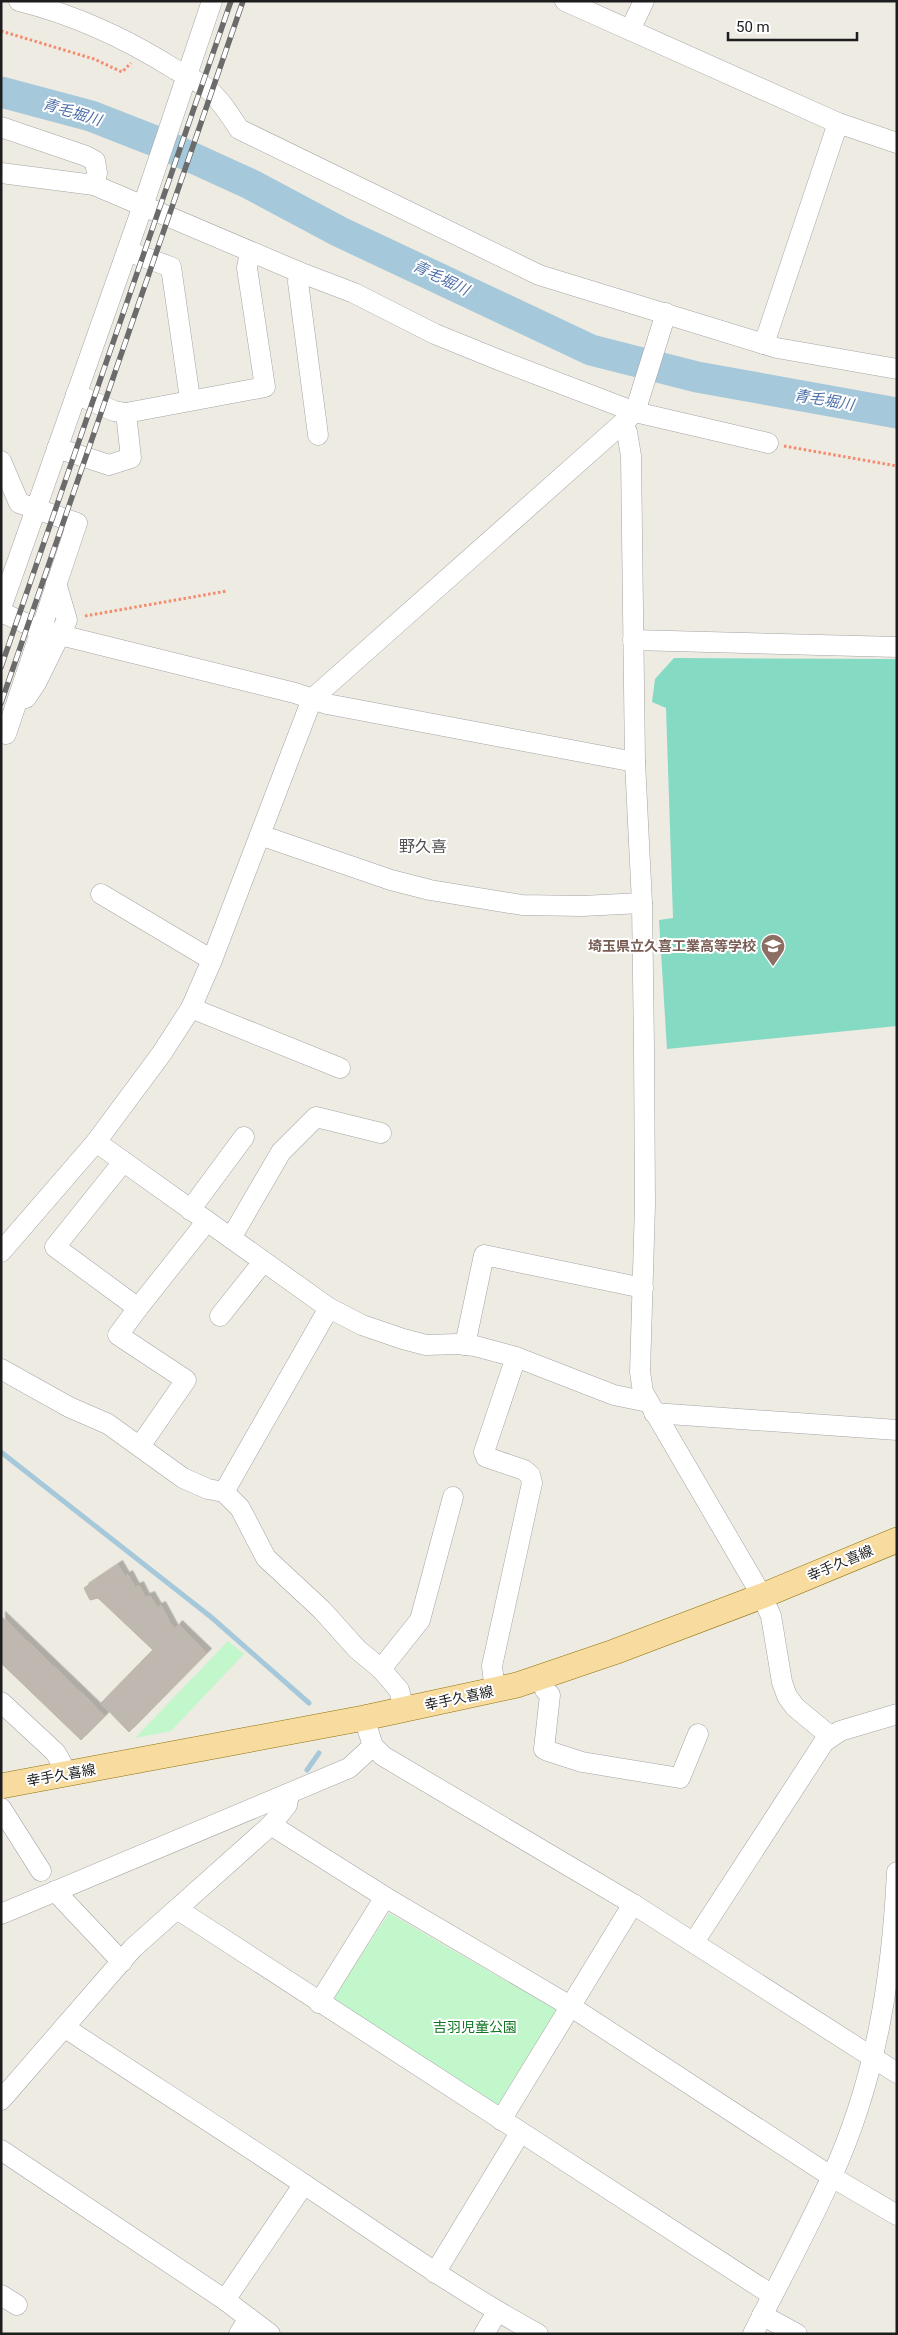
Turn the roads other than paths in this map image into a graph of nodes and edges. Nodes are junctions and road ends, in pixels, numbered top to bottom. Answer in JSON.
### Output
{"nodes":[{"id":1,"x":19,"y":1,"type":"edge"},
{"id":2,"x":212,"y":1,"type":"edge"},
{"id":3,"x":565,"y":1,"type":"edge"},
{"id":4,"x":644,"y":1,"type":"edge"},
{"id":5,"x":53,"y":5,"type":"edge"},
{"id":6,"x":630,"y":30,"type":"junction"},
{"id":7,"x":185,"y":83,"type":"junction"},
{"id":8,"x":838,"y":123,"type":"junction"},
{"id":9,"x":1,"y":127,"type":"edge"},
{"id":10,"x":897,"y":143,"type":"edge"},
{"id":11,"x":1,"y":173,"type":"edge"},
{"id":12,"x":94,"y":185,"type":"junction"},
{"id":13,"x":145,"y":201,"type":"junction"},
{"id":14,"x":127,"y":252,"type":"junction"},
{"id":15,"x":250,"y":252,"type":"junction"},
{"id":16,"x":299,"y":272,"type":"junction"},
{"id":17,"x":664,"y":318,"type":"junction"},
{"id":18,"x":764,"y":344,"type":"junction"},
{"id":19,"x":897,"y":369,"type":"edge"},
{"id":20,"x":76,"y":394,"type":"junction"},
{"id":21,"x":190,"y":399,"type":"junction"},
{"id":22,"x":636,"y":409,"type":"junction"},
{"id":23,"x":126,"y":413,"type":"junction"},
{"id":24,"x":620,"y":426,"type":"junction"},
{"id":25,"x":318,"y":435,"type":"dead end"},
{"id":26,"x":768,"y":443,"type":"road end"},
{"id":27,"x":57,"y":448,"type":"junction"},
{"id":28,"x":1,"y":461,"type":"edge"},
{"id":29,"x":35,"y":510,"type":"junction"},
{"id":30,"x":56,"y":583,"type":"junction"},
{"id":31,"x":1,"y":608,"type":"edge"},
{"id":32,"x":1,"y":612,"type":"edge"},
{"id":33,"x":56,"y":628,"type":"junction"},
{"id":34,"x":633,"y":640,"type":"junction"},
{"id":35,"x":897,"y":646,"type":"edge"},
{"id":36,"x":312,"y":699,"type":"junction"},
{"id":37,"x":1,"y":732,"type":"edge"},
{"id":38,"x":635,"y":762,"type":"junction"},
{"id":39,"x":260,"y":834,"type":"junction"},
{"id":40,"x":101,"y":894,"type":"dead end"},
{"id":41,"x":642,"y":903,"type":"junction"},
{"id":42,"x":212,"y":960,"type":"junction"},
{"id":43,"x":191,"y":1008,"type":"junction"},
{"id":44,"x":340,"y":1068,"type":"dead end"},
{"id":45,"x":381,"y":1133,"type":"dead end"},
{"id":46,"x":244,"y":1136,"type":"dead end"},
{"id":47,"x":96,"y":1142,"type":"junction"},
{"id":48,"x":122,"y":1162,"type":"junction"},
{"id":49,"x":198,"y":1216,"type":"junction"},
{"id":50,"x":231,"y":1238,"type":"junction"},
{"id":51,"x":1,"y":1252,"type":"edge"},
{"id":52,"x":264,"y":1262,"type":"junction"},
{"id":53,"x":643,"y":1288,"type":"junction"},
{"id":54,"x":138,"y":1308,"type":"junction"},
{"id":55,"x":330,"y":1308,"type":"junction"},
{"id":56,"x":220,"y":1316,"type":"dead end"},
{"id":57,"x":465,"y":1345,"type":"junction"},
{"id":58,"x":516,"y":1358,"type":"junction"},
{"id":59,"x":1,"y":1369,"type":"edge"},
{"id":60,"x":651,"y":1408,"type":"junction"},
{"id":61,"x":897,"y":1430,"type":"edge"},
{"id":62,"x":140,"y":1446,"type":"junction"},
{"id":63,"x":224,"y":1492,"type":"junction"},
{"id":64,"x":453,"y":1497,"type":"dead end"},
{"id":65,"x":897,"y":1540,"type":"edge"},
{"id":66,"x":762,"y":1596,"type":"junction"},
{"id":67,"x":381,"y":1669,"type":"junction"},
{"id":68,"x":542,"y":1677,"type":"junction"},
{"id":69,"x":495,"y":1690,"type":"junction"},
{"id":70,"x":1,"y":1702,"type":"edge"},
{"id":71,"x":404,"y":1709,"type":"junction"},
{"id":72,"x":897,"y":1714,"type":"edge"},
{"id":73,"x":364,"y":1718,"type":"junction"},
{"id":74,"x":698,"y":1734,"type":"dead end"},
{"id":75,"x":830,"y":1736,"type":"junction"},
{"id":76,"x":373,"y":1746,"type":"junction"},
{"id":77,"x":64,"y":1774,"type":"junction"},
{"id":78,"x":2,"y":1792,"type":"edge"},
{"id":79,"x":289,"y":1794,"type":"junction"},
{"id":80,"x":271,"y":1825,"type":"junction"},
{"id":81,"x":41,"y":1871,"type":"dead end"},
{"id":82,"x":897,"y":1872,"type":"edge"},
{"id":83,"x":55,"y":1891,"type":"junction"},
{"id":84,"x":385,"y":1897,"type":"junction"},
{"id":85,"x":633,"y":1904,"type":"junction"},
{"id":86,"x":177,"y":1909,"type":"junction"},
{"id":87,"x":1,"y":1914,"type":"edge"},
{"id":88,"x":694,"y":1942,"type":"junction"},
{"id":89,"x":122,"y":1962,"type":"junction"},
{"id":90,"x":319,"y":2003,"type":"junction"},
{"id":91,"x":570,"y":2006,"type":"junction"},
{"id":92,"x":64,"y":2028,"type":"junction"},
{"id":93,"x":873,"y":2057,"type":"junction"},
{"id":94,"x":897,"y":2073,"type":"edge"},
{"id":95,"x":1,"y":2100,"type":"edge"},
{"id":96,"x":501,"y":2120,"type":"junction"},
{"id":97,"x":520,"y":2133,"type":"junction"},
{"id":98,"x":1,"y":2150,"type":"edge"},
{"id":99,"x":832,"y":2177,"type":"junction"},
{"id":100,"x":304,"y":2184,"type":"junction"},
{"id":101,"x":897,"y":2215,"type":"edge"},
{"id":102,"x":435,"y":2273,"type":"junction"},
{"id":103,"x":772,"y":2295,"type":"junction"},
{"id":104,"x":225,"y":2300,"type":"junction"},
{"id":105,"x":497,"y":2312,"type":"junction"},
{"id":106,"x":762,"y":2315,"type":"junction"},
{"id":107,"x":244,"y":2326,"type":"edge"},
{"id":108,"x":270,"y":2334,"type":"edge"},
{"id":109,"x":484,"y":2334,"type":"edge"},
{"id":110,"x":538,"y":2334,"type":"edge"},
{"id":111,"x":753,"y":2334,"type":"edge"},
{"id":112,"x":797,"y":2334,"type":"edge"}],
"edges":[{"from":1,"to":5,"type":"street"},
{"from":2,"to":7,"type":"street"},
{"from":3,"to":6,"type":"street"},
{"from":4,"to":6,"type":"street"},
{"from":5,"to":7,"type":"street"},
{"from":6,"to":8,"type":"street"},
{"from":7,"to":13,"type":"street"},
{"from":7,"to":17,"type":"street"},
{"from":8,"to":10,"type":"street"},
{"from":8,"to":18,"type":"street"},
{"from":9,"to":12,"type":"street"},
{"from":11,"to":12,"type":"street"},
{"from":12,"to":13,"type":"street"},
{"from":13,"to":14,"type":"street"},
{"from":13,"to":15,"type":"street"},
{"from":14,"to":20,"type":"street"},
{"from":14,"to":21,"type":"street"},
{"from":15,"to":16,"type":"street"},
{"from":15,"to":21,"type":"street"},
{"from":16,"to":22,"type":"street"},
{"from":16,"to":25,"type":"street"},
{"from":17,"to":18,"type":"street"},
{"from":17,"to":22,"type":"street"},
{"from":18,"to":19,"type":"street"},
{"from":20,"to":23,"type":"street"},
{"from":20,"to":27,"type":"street"},
{"from":21,"to":23,"type":"street"},
{"from":22,"to":24,"type":"street"},
{"from":22,"to":26,"type":"street"},
{"from":23,"to":27,"type":"street"},
{"from":24,"to":34,"type":"street"},
{"from":24,"to":36,"type":"street"},
{"from":27,"to":29,"type":"street"},
{"from":28,"to":29,"type":"street"},
{"from":29,"to":30,"type":"street"},
{"from":29,"to":31,"type":"street"},
{"from":30,"to":33,"type":"street"},
{"from":30,"to":33,"type":"street"},
{"from":32,"to":33,"type":"street"},
{"from":33,"to":36,"type":"street"},
{"from":33,"to":37,"type":"street"},
{"from":34,"to":35,"type":"street"},
{"from":34,"to":38,"type":"street"},
{"from":36,"to":38,"type":"street"},
{"from":36,"to":39,"type":"street"},
{"from":38,"to":41,"type":"street"},
{"from":39,"to":41,"type":"street"},
{"from":39,"to":42,"type":"street"},
{"from":40,"to":42,"type":"street"},
{"from":41,"to":53,"type":"street"},
{"from":42,"to":43,"type":"street"},
{"from":43,"to":44,"type":"street"},
{"from":43,"to":47,"type":"street"},
{"from":45,"to":50,"type":"street"},
{"from":46,"to":49,"type":"street"},
{"from":47,"to":48,"type":"street"},
{"from":47,"to":51,"type":"street"},
{"from":48,"to":49,"type":"street"},
{"from":48,"to":54,"type":"street"},
{"from":49,"to":50,"type":"street"},
{"from":49,"to":54,"type":"street"},
{"from":50,"to":52,"type":"street"},
{"from":52,"to":55,"type":"street"},
{"from":52,"to":56,"type":"street"},
{"from":53,"to":57,"type":"street"},
{"from":53,"to":60,"type":"street"},
{"from":54,"to":62,"type":"street"},
{"from":55,"to":57,"type":"street"},
{"from":55,"to":63,"type":"street"},
{"from":57,"to":58,"type":"street"},
{"from":58,"to":60,"type":"street"},
{"from":58,"to":69,"type":"street"},
{"from":59,"to":62,"type":"street"},
{"from":60,"to":61,"type":"street"},
{"from":60,"to":66,"type":"street"},
{"from":62,"to":63,"type":"street"},
{"from":63,"to":67,"type":"street"},
{"from":64,"to":67,"type":"street"},
{"from":65,"to":66,"type":"main road","name":"幸手久喜線"},
{"from":66,"to":68,"type":"main road","name":"幸手久喜線"},
{"from":66,"to":75,"type":"street"},
{"from":67,"to":71,"type":"street"},
{"from":68,"to":69,"type":"main road","name":"幸手久喜線"},
{"from":68,"to":74,"type":"street"},
{"from":69,"to":71,"type":"main road","name":"幸手久喜線"},
{"from":70,"to":77,"type":"street"},
{"from":71,"to":73,"type":"main road","name":"幸手久喜線"},
{"from":72,"to":75,"type":"street"},
{"from":73,"to":76,"type":"street"},
{"from":73,"to":77,"type":"main road","name":"幸手久喜線"},
{"from":75,"to":88,"type":"street"},
{"from":76,"to":79,"type":"street"},
{"from":76,"to":85,"type":"street"},
{"from":77,"to":78,"type":"main road","name":"幸手久喜線"},
{"from":78,"to":81,"type":"street"},
{"from":79,"to":80,"type":"street"},
{"from":79,"to":83,"type":"street"},
{"from":80,"to":84,"type":"street"},
{"from":80,"to":86,"type":"street"},
{"from":82,"to":93,"type":"street"},
{"from":83,"to":87,"type":"street"},
{"from":83,"to":89,"type":"street"},
{"from":84,"to":90,"type":"street"},
{"from":84,"to":91,"type":"street"},
{"from":85,"to":88,"type":"street"},
{"from":85,"to":91,"type":"street"},
{"from":86,"to":89,"type":"street"},
{"from":86,"to":90,"type":"street"},
{"from":88,"to":93,"type":"street"},
{"from":89,"to":92,"type":"street"},
{"from":90,"to":96,"type":"street"},
{"from":91,"to":96,"type":"street"},
{"from":91,"to":99,"type":"street"},
{"from":92,"to":95,"type":"street"},
{"from":92,"to":100,"type":"street"},
{"from":93,"to":94,"type":"street"},
{"from":93,"to":99,"type":"street"},
{"from":96,"to":97,"type":"street"},
{"from":97,"to":102,"type":"street"},
{"from":97,"to":103,"type":"street"},
{"from":98,"to":104,"type":"street"},
{"from":99,"to":101,"type":"street"},
{"from":99,"to":103,"type":"street"},
{"from":100,"to":102,"type":"street"},
{"from":100,"to":104,"type":"street"},
{"from":102,"to":105,"type":"street"},
{"from":103,"to":106,"type":"street"},
{"from":104,"to":107,"type":"street"},
{"from":105,"to":109,"type":"street"},
{"from":105,"to":110,"type":"street"},
{"from":106,"to":111,"type":"street"},
{"from":106,"to":112,"type":"street"},
{"from":107,"to":108,"type":"street"}]}
